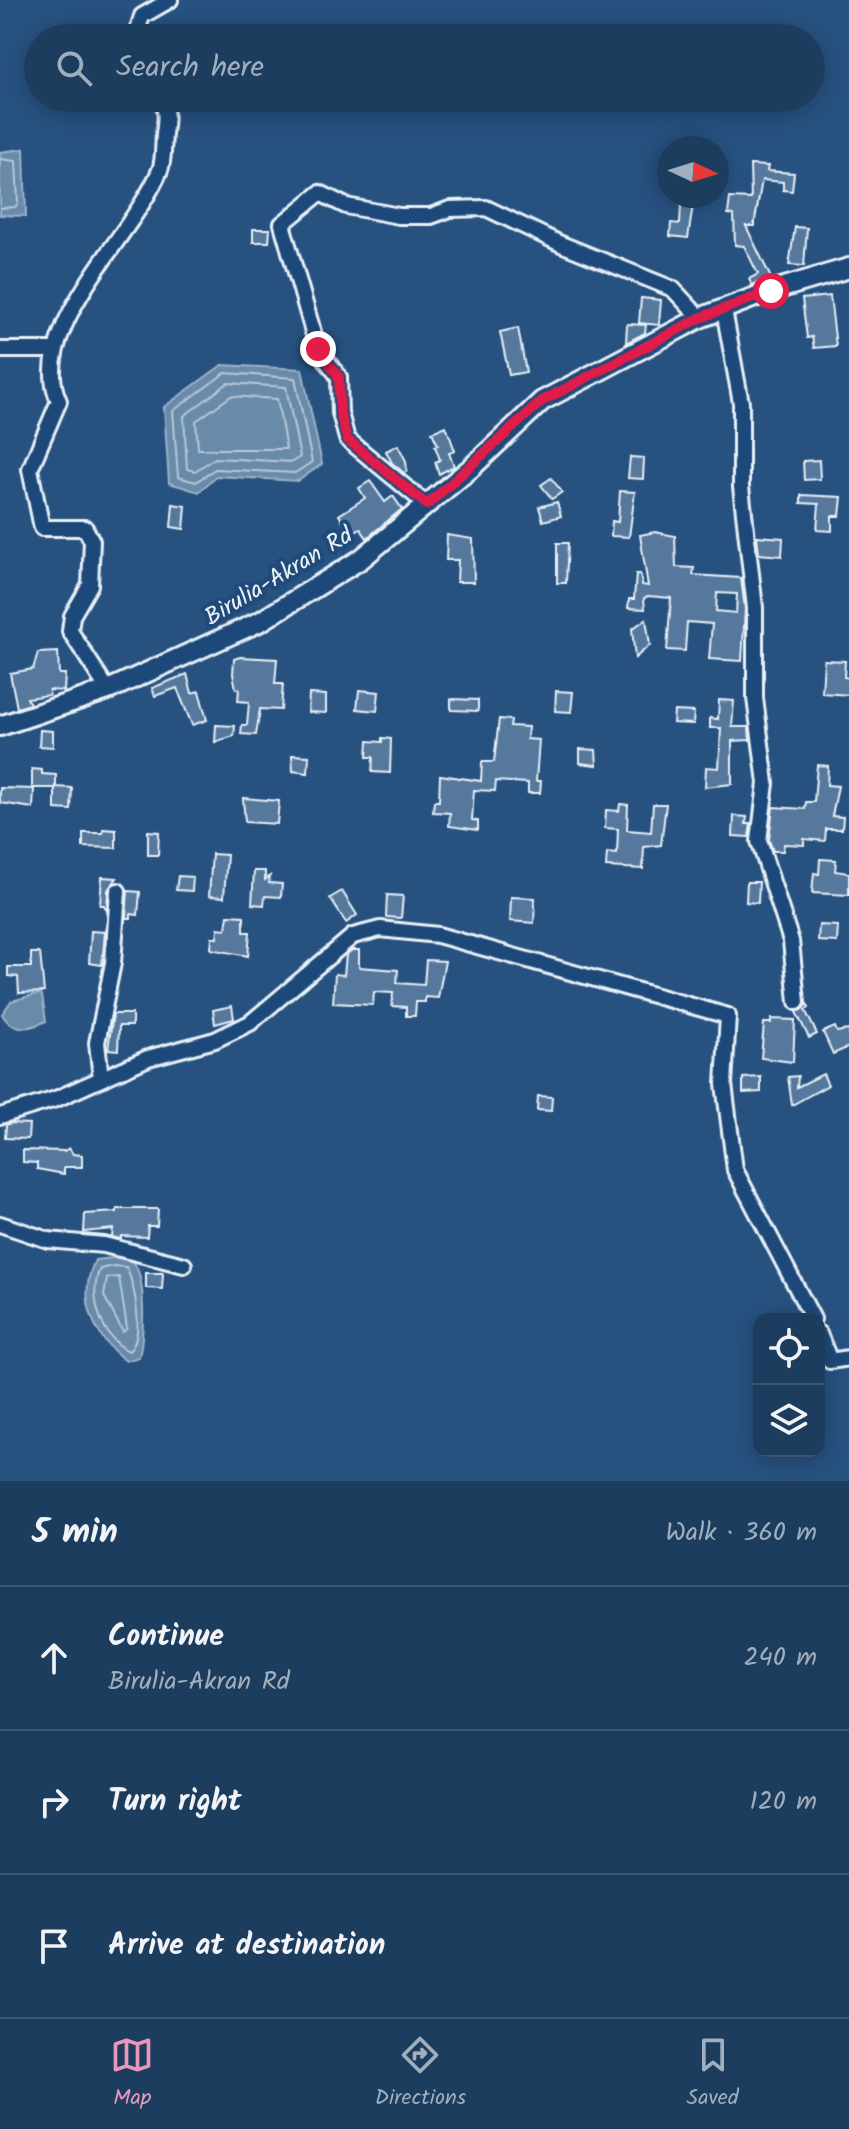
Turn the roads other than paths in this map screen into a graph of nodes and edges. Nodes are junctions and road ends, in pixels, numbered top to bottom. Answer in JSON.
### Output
{"nodes":[{"id":1,"x":170,"y":0,"type":"edge"},
{"id":2,"x":139,"y":24,"type":"edge"},
{"id":3,"x":167,"y":112,"type":"edge"},
{"id":4,"x":849,"y":268,"type":"edge"},
{"id":5,"x":724,"y":310,"type":"junction"},
{"id":6,"x":700,"y":318,"type":"junction"},
{"id":7,"x":0,"y":350,"type":"edge"},
{"id":8,"x":55,"y":350,"type":"junction"},
{"id":9,"x":427,"y":505,"type":"junction"},
{"id":10,"x":108,"y":690,"type":"junction"},
{"id":11,"x":0,"y":726,"type":"edge"},
{"id":12,"x":118,"y":891,"type":"dead end"},
{"id":13,"x":797,"y":1002,"type":"dead end"},
{"id":14,"x":101,"y":1078,"type":"junction"},
{"id":15,"x":0,"y":1116,"type":"edge"},
{"id":16,"x":0,"y":1224,"type":"edge"},
{"id":17,"x":184,"y":1265,"type":"dead end"},
{"id":18,"x":810,"y":1313,"type":"edge"},
{"id":19,"x":825,"y":1349,"type":"edge"},
{"id":20,"x":849,"y":1358,"type":"edge"}],
"edges":[{"from":1,"to":2,"type":"street"},
{"from":3,"to":8,"type":"street"},
{"from":4,"to":5,"type":"street","name":"Birulia-Akran Rd"},
{"from":5,"to":6,"type":"street","name":"Birulia-Akran Rd"},
{"from":5,"to":13,"type":"street"},
{"from":6,"to":9,"type":"street","name":"Birulia-Akran Rd"},
{"from":6,"to":9,"type":"street"},
{"from":7,"to":8,"type":"street"},
{"from":8,"to":10,"type":"street"},
{"from":9,"to":10,"type":"street","name":"Birulia-Akran Rd"},
{"from":10,"to":11,"type":"street","name":"Birulia-Akran Rd"},
{"from":12,"to":14,"type":"street"},
{"from":14,"to":15,"type":"street"},
{"from":14,"to":18,"type":"street"},
{"from":16,"to":17,"type":"street"},
{"from":19,"to":20,"type":"street"}]}
